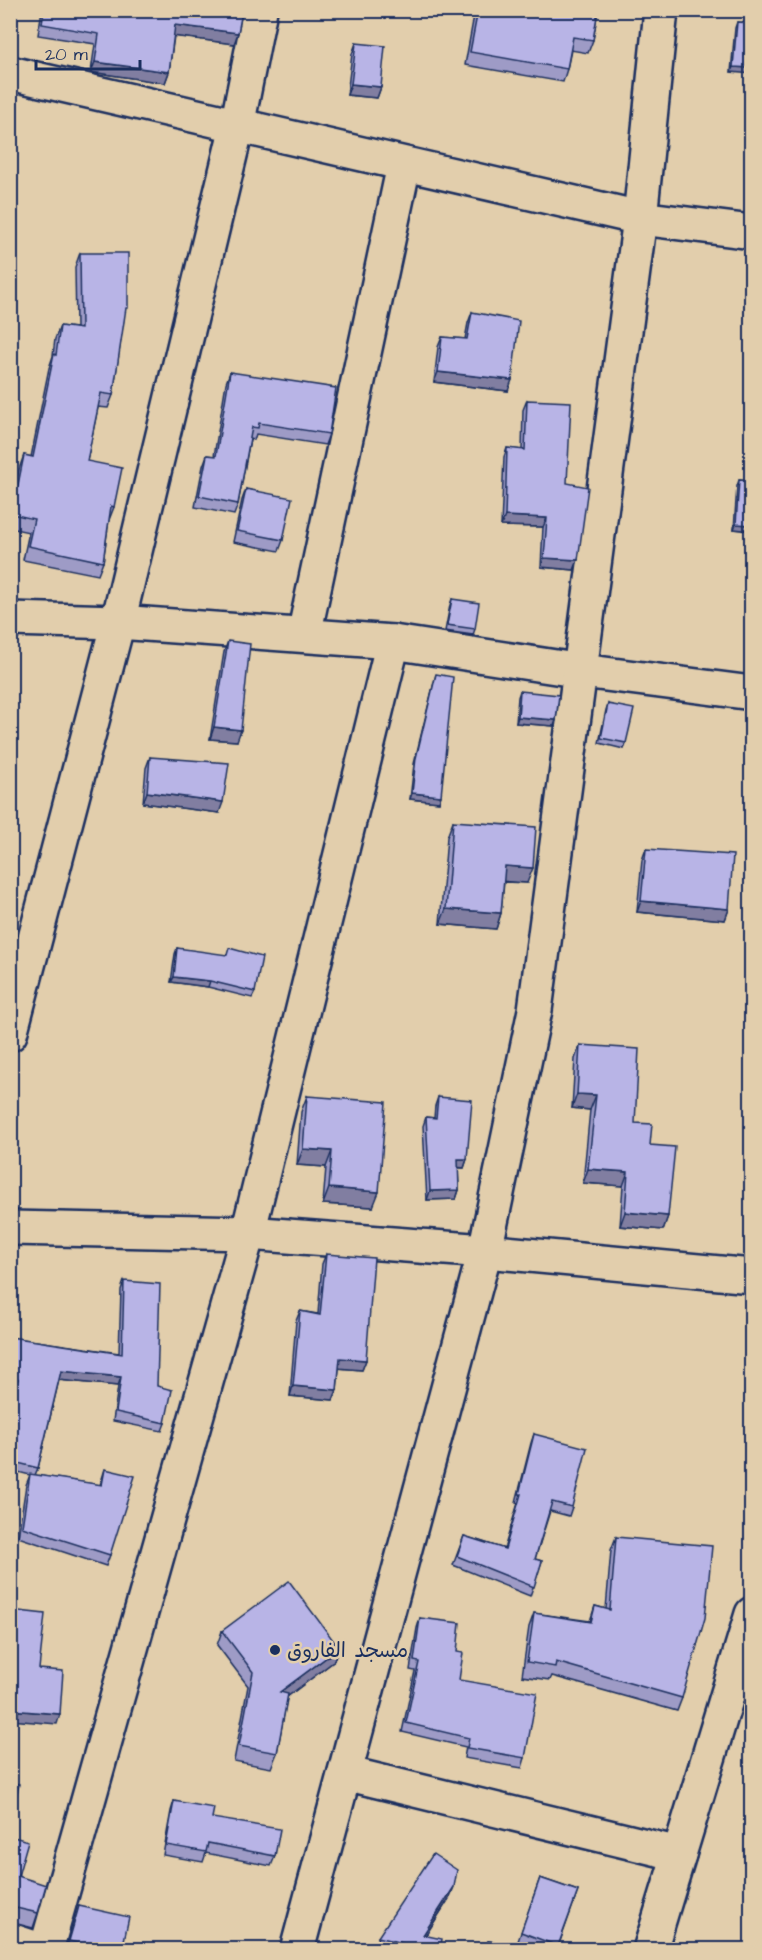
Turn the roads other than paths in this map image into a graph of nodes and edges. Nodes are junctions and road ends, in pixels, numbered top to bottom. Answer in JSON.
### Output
{"nodes":[{"id":1,"x":260,"y":10,"type":"edge"},
{"id":2,"x":662,"y":10,"type":"edge"},
{"id":3,"x":10,"y":72,"type":"edge"},
{"id":4,"x":237,"y":126,"type":"junction"},
{"id":5,"x":404,"y":165,"type":"junction"},
{"id":6,"x":640,"y":218,"type":"junction"},
{"id":7,"x":752,"y":232,"type":"edge"},
{"id":8,"x":10,"y":619,"type":"edge"},
{"id":9,"x":118,"y":622,"type":"junction"},
{"id":10,"x":304,"y":635,"type":"junction"},
{"id":11,"x":393,"y":642,"type":"junction"},
{"id":12,"x":582,"y":671,"type":"junction"},
{"id":13,"x":752,"y":693,"type":"edge"},
{"id":14,"x":10,"y":1034,"type":"edge"},
{"id":15,"x":10,"y":1228,"type":"edge"},
{"id":16,"x":248,"y":1233,"type":"junction"},
{"id":17,"x":485,"y":1251,"type":"junction"},
{"id":18,"x":752,"y":1276,"type":"edge"},
{"id":19,"x":752,"y":1614,"type":"edge"},
{"id":20,"x":345,"y":1773,"type":"junction"},
{"id":21,"x":679,"y":1854,"type":"junction"},
{"id":22,"x":10,"y":1940,"type":"edge"},
{"id":23,"x":40,"y":1950,"type":"edge"},
{"id":24,"x":46,"y":1950,"type":"edge"},
{"id":25,"x":297,"y":1950,"type":"edge"},
{"id":26,"x":650,"y":1950,"type":"edge"}],
"edges":[{"from":1,"to":4,"type":"street"},
{"from":2,"to":6,"type":"street"},
{"from":3,"to":4,"type":"street"},
{"from":4,"to":5,"type":"street"},
{"from":4,"to":9,"type":"street"},
{"from":5,"to":6,"type":"street"},
{"from":5,"to":10,"type":"street"},
{"from":6,"to":7,"type":"street"},
{"from":6,"to":12,"type":"street"},
{"from":8,"to":9,"type":"street"},
{"from":9,"to":10,"type":"street"},
{"from":9,"to":14,"type":"street"},
{"from":10,"to":11,"type":"street"},
{"from":11,"to":12,"type":"street"},
{"from":11,"to":16,"type":"street"},
{"from":12,"to":13,"type":"street"},
{"from":12,"to":17,"type":"street"},
{"from":15,"to":16,"type":"street"},
{"from":16,"to":17,"type":"street"},
{"from":16,"to":24,"type":"street"},
{"from":17,"to":18,"type":"street"},
{"from":17,"to":20,"type":"street"},
{"from":19,"to":21,"type":"street"},
{"from":20,"to":21,"type":"street"},
{"from":20,"to":25,"type":"street"},
{"from":21,"to":26,"type":"street"},
{"from":22,"to":23,"type":"street"}]}
